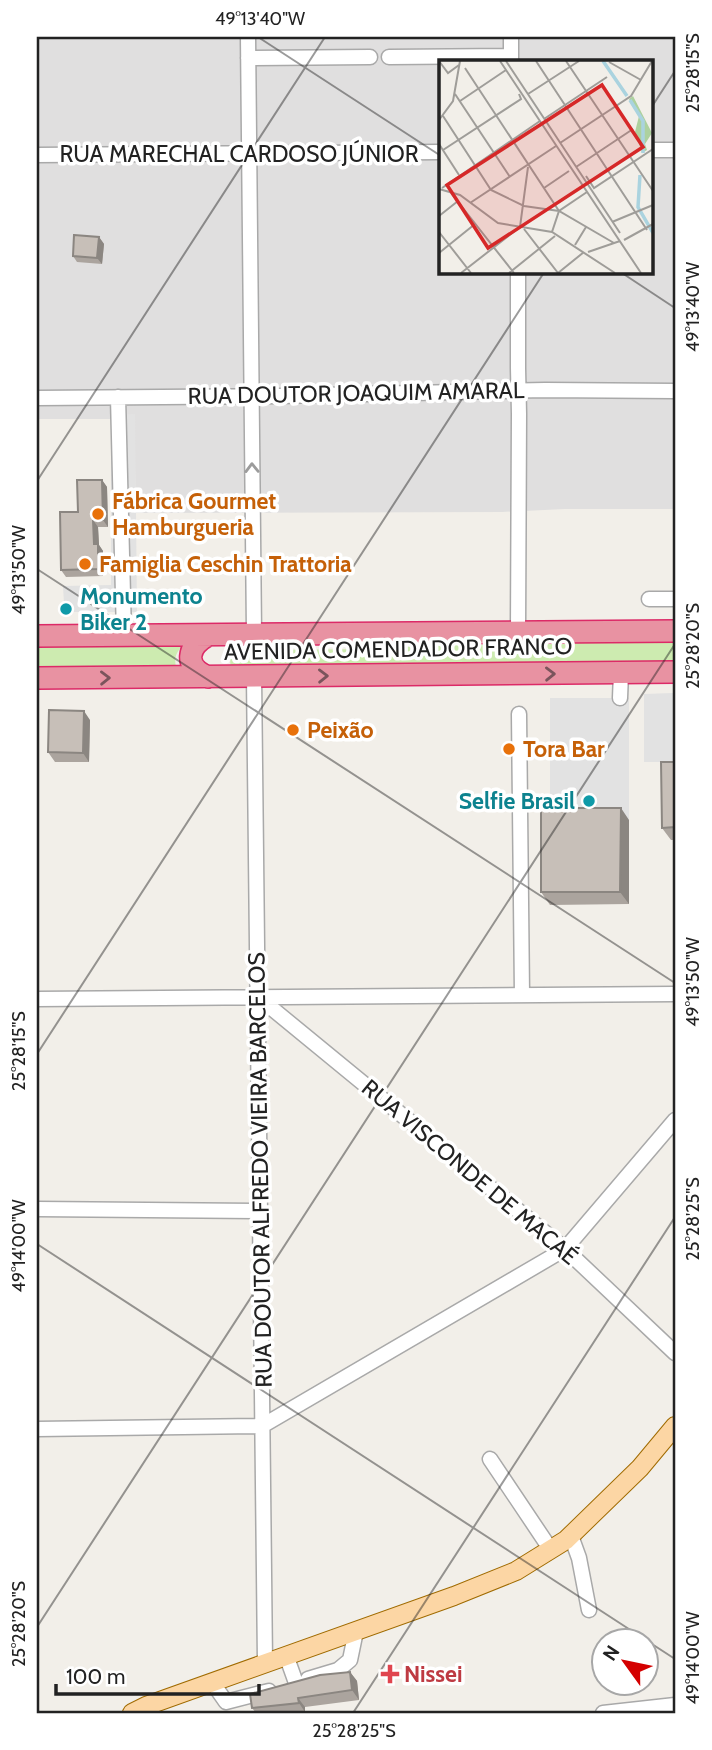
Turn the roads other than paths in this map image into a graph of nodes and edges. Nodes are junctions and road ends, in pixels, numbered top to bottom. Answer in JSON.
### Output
{"nodes":[{"id":1,"x":248,"y":37,"type":"edge"},
{"id":2,"x":511,"y":37,"type":"edge"},
{"id":3,"x":370,"y":57,"type":"dead end"},
{"id":4,"x":389,"y":57,"type":"dead end"},
{"id":5,"x":248,"y":58,"type":"junction"},
{"id":6,"x":511,"y":58,"type":"edge"},
{"id":7,"x":652,"y":150,"type":"edge"},
{"id":8,"x":675,"y":150,"type":"edge"},
{"id":9,"x":439,"y":152,"type":"edge"},
{"id":10,"x":249,"y":154,"type":"junction"},
{"id":11,"x":37,"y":155,"type":"edge"},
{"id":12,"x":517,"y":273,"type":"edge"},
{"id":13,"x":518,"y":390,"type":"junction"},
{"id":14,"x":675,"y":391,"type":"edge"},
{"id":15,"x":251,"y":396,"type":"junction"},
{"id":16,"x":118,"y":397,"type":"junction"},
{"id":17,"x":37,"y":398,"type":"edge"},
{"id":18,"x":649,"y":599,"type":"dead end"},
{"id":19,"x":675,"y":599,"type":"edge"},
{"id":20,"x":675,"y":631,"type":"edge"},
{"id":21,"x":518,"y":632,"type":"junction"},
{"id":22,"x":254,"y":634,"type":"junction"},
{"id":23,"x":124,"y":635,"type":"junction"},
{"id":24,"x":208,"y":635,"type":"junction"},
{"id":25,"x":37,"y":636,"type":"edge"},
{"id":26,"x":675,"y":672,"type":"edge"},
{"id":27,"x":621,"y":673,"type":"junction"},
{"id":28,"x":254,"y":676,"type":"junction"},
{"id":29,"x":208,"y":677,"type":"junction"},
{"id":30,"x":37,"y":678,"type":"edge"},
{"id":31,"x":620,"y":698,"type":"dead end"},
{"id":32,"x":519,"y":714,"type":"dead end"},
{"id":33,"x":675,"y":994,"type":"edge"},
{"id":34,"x":522,"y":995,"type":"junction"},
{"id":35,"x":258,"y":997,"type":"junction"},
{"id":36,"x":37,"y":999,"type":"edge"},
{"id":37,"x":675,"y":1120,"type":"edge"},
{"id":38,"x":37,"y":1209,"type":"edge"},
{"id":39,"x":260,"y":1211,"type":"junction"},
{"id":40,"x":565,"y":1249,"type":"junction"},
{"id":41,"x":675,"y":1353,"type":"edge"},
{"id":42,"x":262,"y":1426,"type":"junction"},
{"id":43,"x":675,"y":1426,"type":"edge"},
{"id":44,"x":37,"y":1429,"type":"edge"},
{"id":45,"x":490,"y":1459,"type":"dead end"},
{"id":46,"x":571,"y":1536,"type":"junction"},
{"id":47,"x":551,"y":1549,"type":"junction"},
{"id":48,"x":589,"y":1610,"type":"dead end"},
{"id":49,"x":356,"y":1631,"type":"junction"},
{"id":50,"x":286,"y":1655,"type":"junction"},
{"id":51,"x":265,"y":1663,"type":"junction"},
{"id":52,"x":212,"y":1682,"type":"junction"},
{"id":53,"x":296,"y":1683,"type":"junction"},
{"id":54,"x":675,"y":1705,"type":"edge"},
{"id":55,"x":132,"y":1713,"type":"edge"},
{"id":56,"x":603,"y":1713,"type":"edge"}],
"edges":[{"from":1,"to":5,"type":"street"},
{"from":2,"to":6,"type":"street"},
{"from":3,"to":5,"type":"street"},
{"from":4,"to":6,"type":"street"},
{"from":5,"to":10,"type":"street"},
{"from":7,"to":8,"type":"street"},
{"from":9,"to":10,"type":"street","name":"RUA MARECHAL CARDOSO JÚNIOR"},
{"from":10,"to":11,"type":"street","name":"RUA MARECHAL CARDOSO JÚNIOR"},
{"from":10,"to":15,"type":"street"},
{"from":12,"to":13,"type":"street"},
{"from":13,"to":14,"type":"street","name":"RUA DOUTOR JOAQUIM AMARAL"},
{"from":13,"to":15,"type":"street","name":"RUA DOUTOR JOAQUIM AMARAL"},
{"from":13,"to":21,"type":"street"},
{"from":15,"to":16,"type":"street","name":"RUA DOUTOR JOAQUIM AMARAL"},
{"from":22,"to":15,"type":"street","one_way":true},
{"from":16,"to":17,"type":"street","name":"RUA DOUTOR JOAQUIM AMARAL"},
{"from":16,"to":23,"type":"street"},
{"from":18,"to":19,"type":"street"},
{"from":20,"to":21,"type":"highway","name":"AVENIDA COMENDADOR FRANCO"},
{"from":21,"to":22,"type":"highway","name":"AVENIDA COMENDADOR FRANCO"},
{"from":22,"to":24,"type":"highway","name":"AVENIDA COMENDADOR FRANCO"},
{"from":23,"to":24,"type":"highway","name":"AVENIDA COMENDADOR FRANCO"},
{"from":23,"to":25,"type":"highway","name":"AVENIDA COMENDADOR FRANCO"},
{"from":24,"to":29,"type":"highway"},
{"from":26,"to":27,"type":"highway","name":"AVENIDA COMENDADOR FRANCO"},
{"from":28,"to":27,"type":"highway","name":"AVENIDA COMENDADOR FRANCO","one_way":true},
{"from":27,"to":31,"type":"street"},
{"from":28,"to":29,"type":"highway","name":"AVENIDA COMENDADOR FRANCO"},
{"from":28,"to":35,"type":"street","name":"RUA DOUTOR ALFREDO VIEIRA BARCELOS"},
{"from":30,"to":29,"type":"highway","name":"AVENIDA COMENDADOR FRANCO","one_way":true},
{"from":32,"to":34,"type":"street"},
{"from":33,"to":34,"type":"street"},
{"from":34,"to":35,"type":"street"},
{"from":35,"to":36,"type":"street"},
{"from":35,"to":39,"type":"street","name":"RUA DOUTOR ALFREDO VIEIRA BARCELOS"},
{"from":35,"to":40,"type":"street","name":"RUA VISCONDE DE MACAÉ"},
{"from":37,"to":40,"type":"street"},
{"from":38,"to":39,"type":"street"},
{"from":39,"to":42,"type":"street","name":"RUA DOUTOR ALFREDO VIEIRA BARCELOS"},
{"from":40,"to":41,"type":"street","name":"RUA VISCONDE DE MACAÉ"},
{"from":40,"to":42,"type":"street"},
{"from":42,"to":44,"type":"street"},
{"from":42,"to":51,"type":"street","name":"RUA DOUTOR ALFREDO VIEIRA BARCELOS"},
{"from":43,"to":46,"type":"main road"},
{"from":45,"to":47,"type":"street"},
{"from":46,"to":47,"type":"main road"},
{"from":46,"to":48,"type":"street"},
{"from":47,"to":49,"type":"main road"},
{"from":49,"to":50,"type":"main road"},
{"from":49,"to":53,"type":"street"},
{"from":50,"to":51,"type":"main road"},
{"from":50,"to":53,"type":"street"},
{"from":51,"to":52,"type":"main road"},
{"from":52,"to":53,"type":"street"},
{"from":52,"to":55,"type":"main road"},
{"from":54,"to":56,"type":"street"}]}
